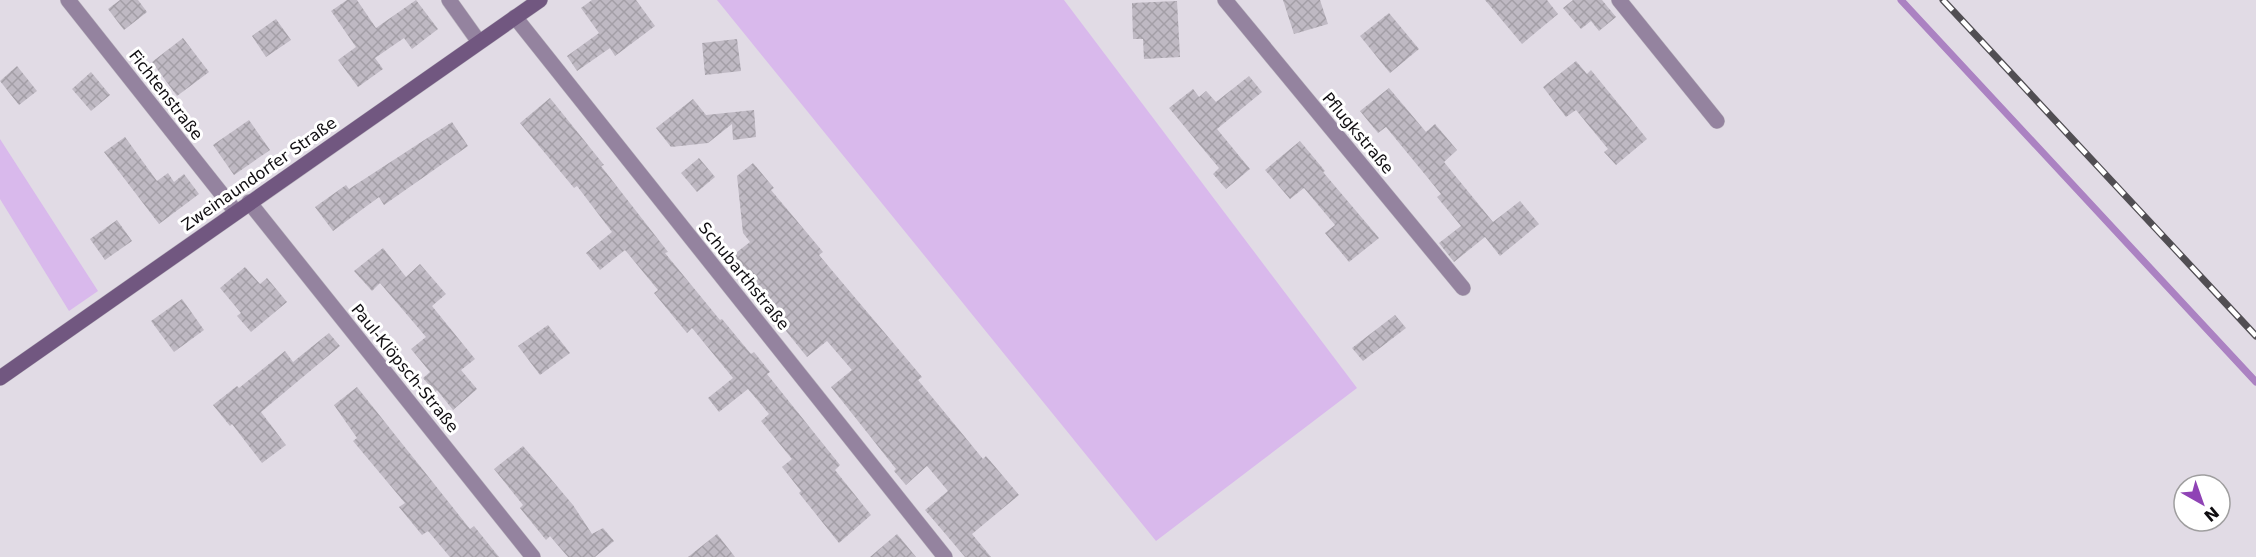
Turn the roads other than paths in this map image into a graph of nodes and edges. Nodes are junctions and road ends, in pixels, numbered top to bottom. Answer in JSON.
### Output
{"nodes":[{"id":1,"x":68,"y":0,"type":"edge"},
{"id":2,"x":449,"y":0,"type":"edge"},
{"id":3,"x":540,"y":0,"type":"edge"},
{"id":4,"x":1225,"y":0,"type":"edge"},
{"id":5,"x":1619,"y":0,"type":"edge"},
{"id":6,"x":515,"y":17,"type":"junction"},
{"id":7,"x":479,"y":42,"type":"junction"},
{"id":8,"x":1717,"y":121,"type":"dead end"},
{"id":9,"x":249,"y":202,"type":"junction"},
{"id":10,"x":236,"y":212,"type":"junction"},
{"id":11,"x":1463,"y":288,"type":"dead end"},
{"id":12,"x":0,"y":378,"type":"edge"},
{"id":13,"x":533,"y":557,"type":"edge"},
{"id":14,"x":945,"y":557,"type":"edge"}],
"edges":[{"from":1,"to":10,"type":"street","name":"Fichtenstraße"},
{"from":2,"to":7,"type":"street"},
{"from":3,"to":6,"type":"street","name":"Zweinaundorfer Straße"},
{"from":4,"to":11,"type":"street","name":"Pflugkstraße"},
{"from":5,"to":8,"type":"street"},
{"from":6,"to":7,"type":"street","name":"Zweinaundorfer Straße"},
{"from":6,"to":14,"type":"street","name":"Schubarthstraße"},
{"from":7,"to":9,"type":"street","name":"Zweinaundorfer Straße"},
{"from":9,"to":10,"type":"street","name":"Zweinaundorfer Straße"},
{"from":9,"to":13,"type":"street","name":"Paul-Klöpsch-Straße"},
{"from":10,"to":12,"type":"street","name":"Zweinaundorfer Straße"}]}
